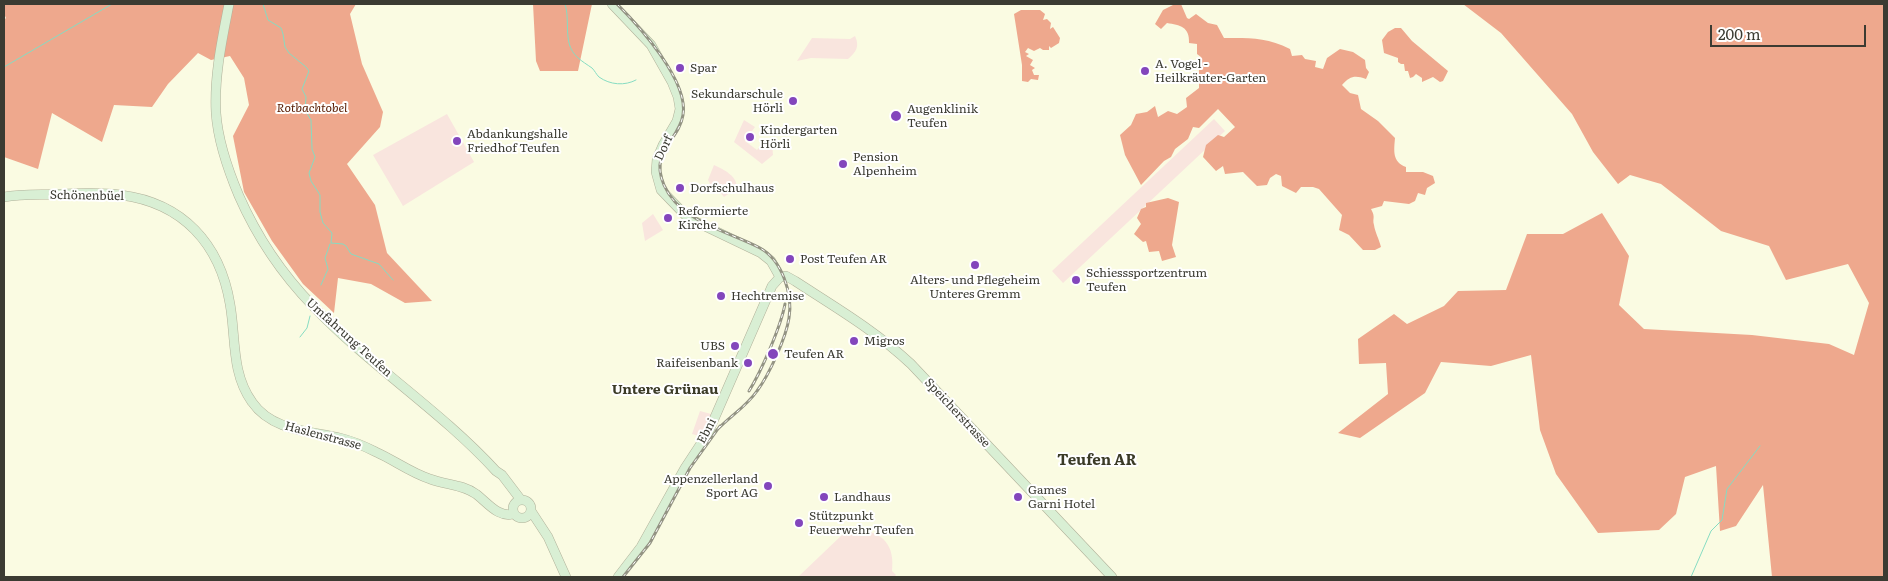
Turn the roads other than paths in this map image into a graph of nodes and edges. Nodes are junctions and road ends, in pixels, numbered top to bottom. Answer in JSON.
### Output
{"nodes":[{"id":1,"x":229,"y":4,"type":"edge"},
{"id":2,"x":612,"y":4,"type":"edge"},
{"id":3,"x":4,"y":197,"type":"edge"},
{"id":4,"x":780,"y":277,"type":"junction"},
{"id":5,"x":231,"y":307,"type":"joint"},
{"id":6,"x":517,"y":506,"type":"junction"},
{"id":7,"x":529,"y":515,"type":"junction"},
{"id":8,"x":560,"y":577,"type":"edge"},
{"id":9,"x":566,"y":577,"type":"edge"},
{"id":10,"x":618,"y":577,"type":"edge"},
{"id":11,"x":1112,"y":577,"type":"edge"}],
"edges":[{"from":1,"to":6,"type":"main road","name":"Umfahrung Teufen"},
{"from":2,"to":4,"type":"main road","name":"Dorf"},
{"from":3,"to":5,"type":"main road","name":"Schönenbüel"},
{"from":4,"to":10,"type":"main road","name":"Ebni"},
{"from":4,"to":11,"type":"main road","name":"Speicherstrasse"},
{"from":5,"to":6,"type":"main road","name":"Haslenstrasse"},
{"from":6,"to":7,"type":"main road","name":"Haslenstrasse"},
{"from":6,"to":7,"type":"main road","name":"Umfahrung Teufen"},
{"from":7,"to":8,"type":"main road"},
{"from":7,"to":9,"type":"main road"}]}
